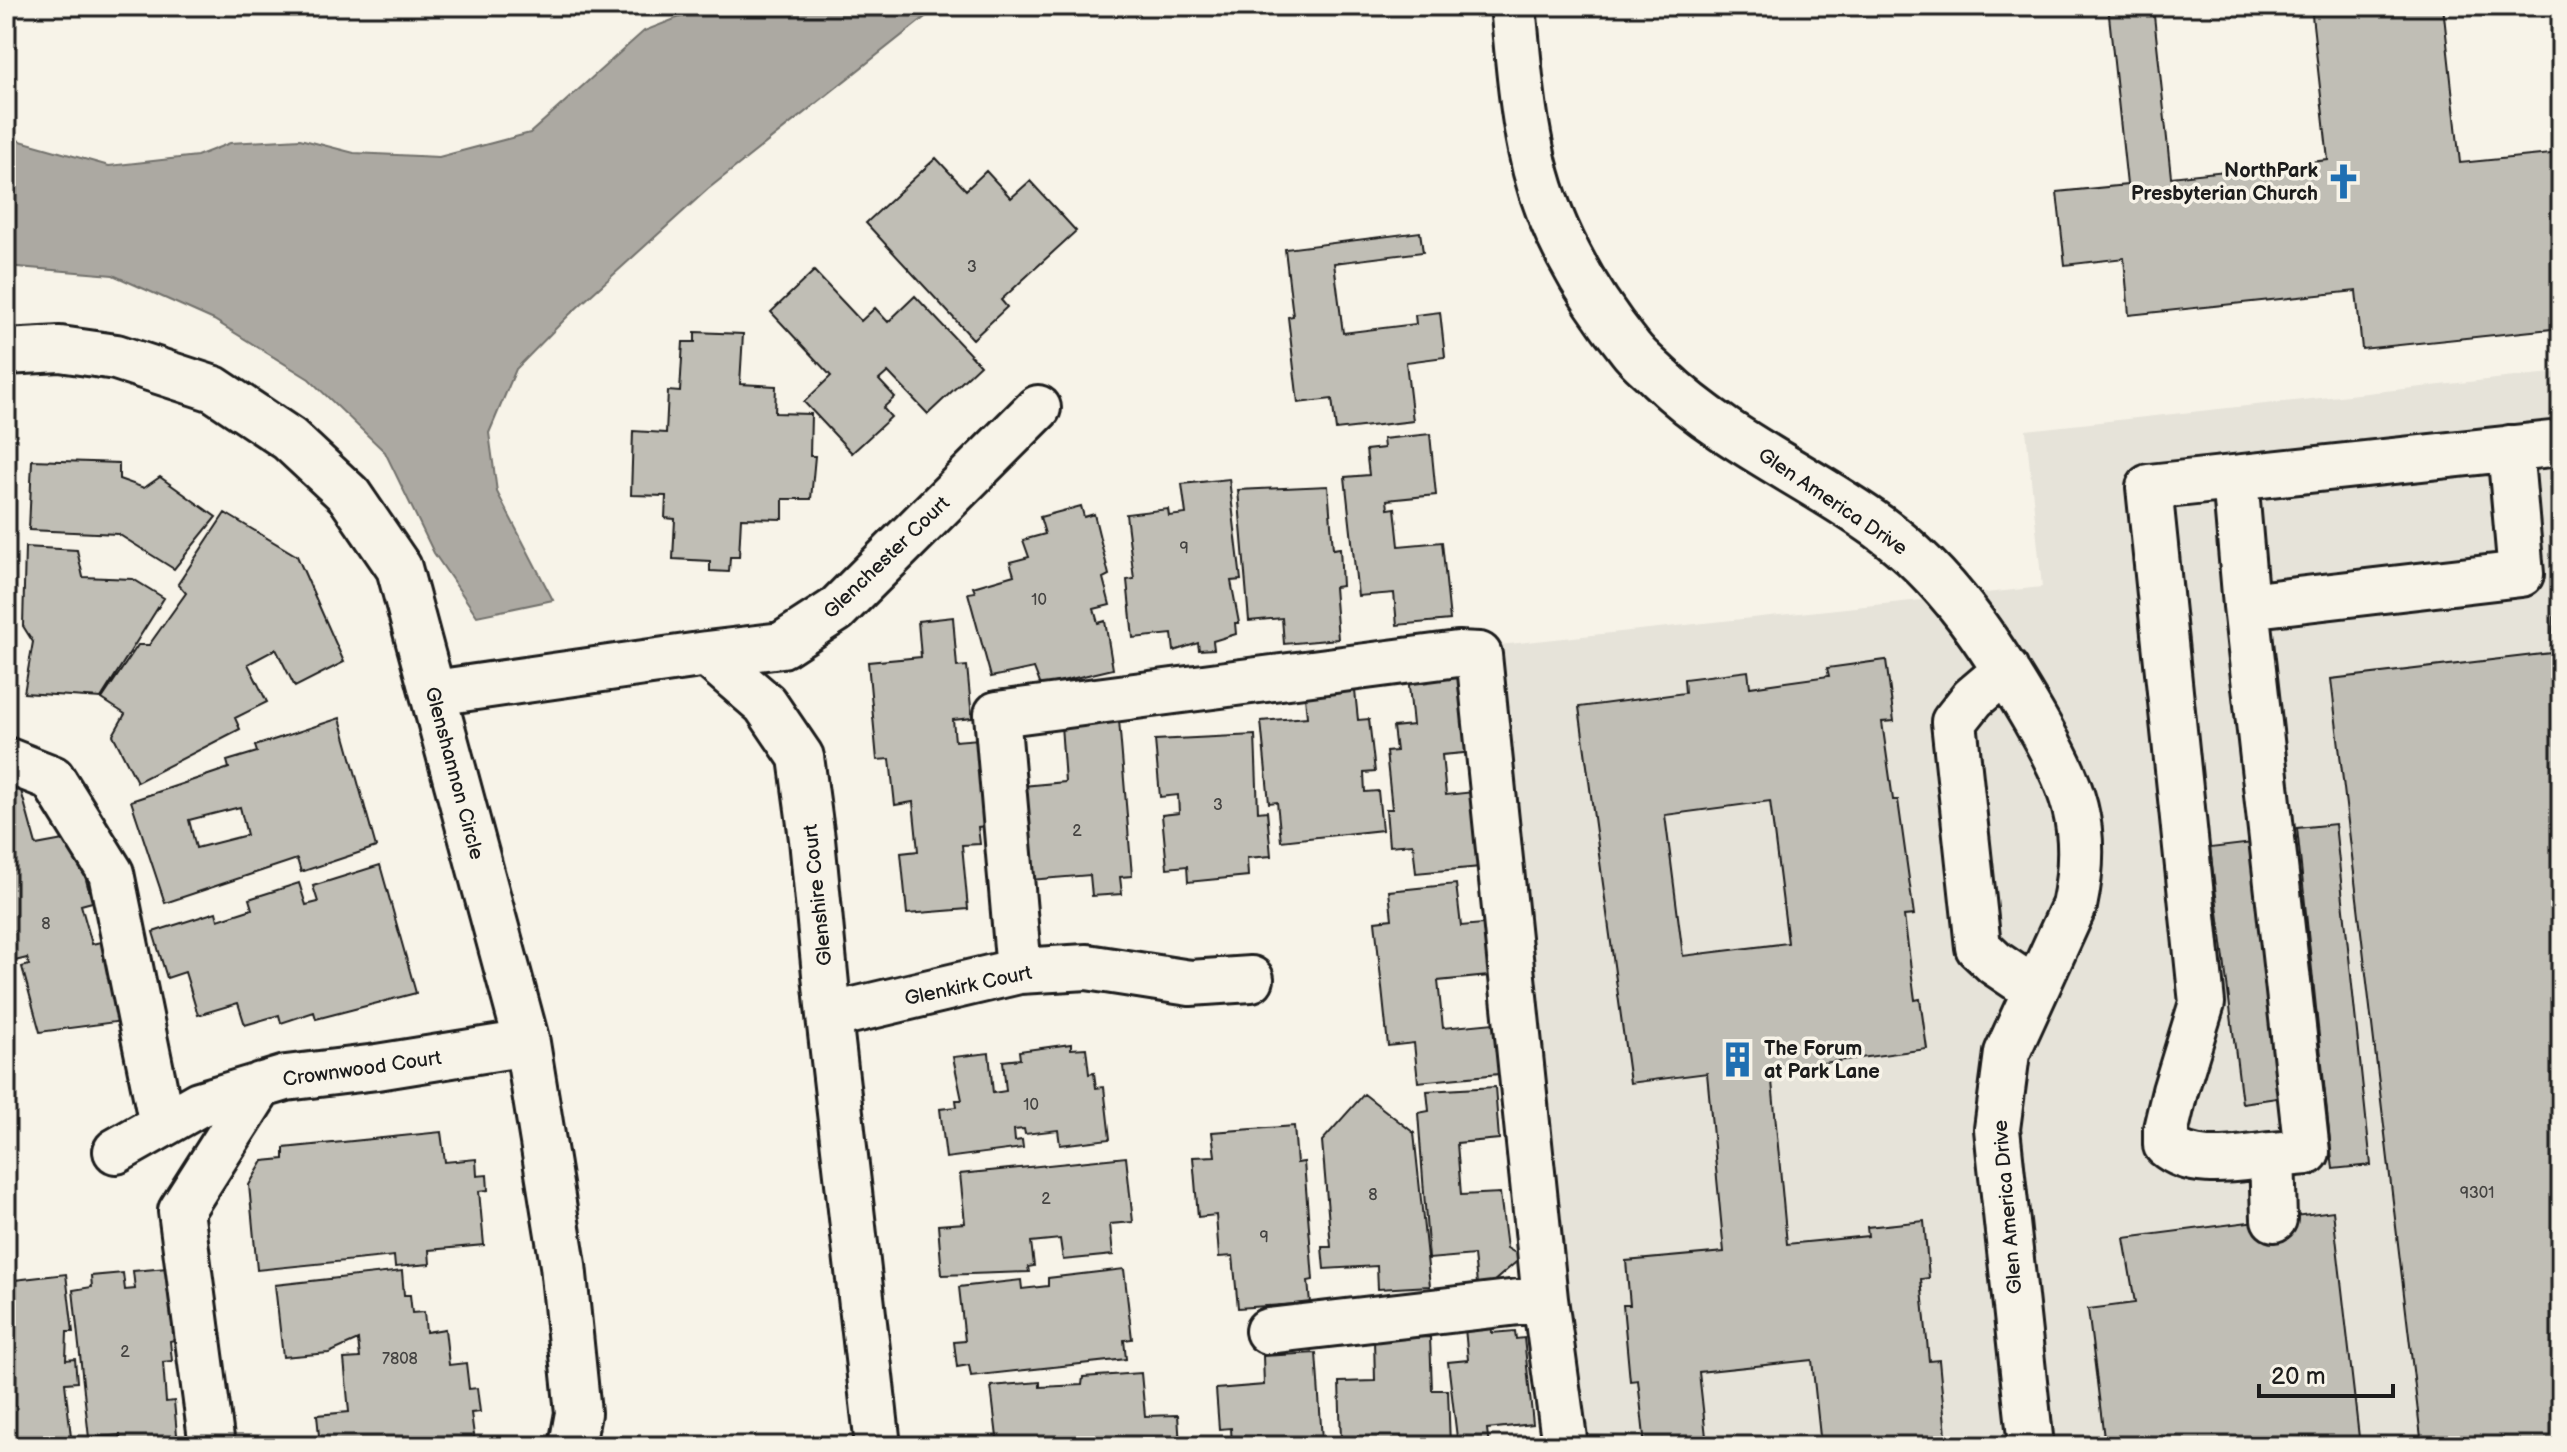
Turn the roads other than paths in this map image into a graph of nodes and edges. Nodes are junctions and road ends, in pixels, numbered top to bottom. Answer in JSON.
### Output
{"nodes":[{"id":1,"x":1513,"y":6,"type":"edge"},
{"id":2,"x":6,"y":352,"type":"edge"},
{"id":3,"x":1038,"y":408,"type":"dead end"},
{"id":4,"x":2561,"y":443,"type":"edge"},
{"id":5,"x":2510,"y":448,"type":"junction"},
{"id":6,"x":2235,"y":478,"type":"junction"},
{"id":7,"x":2246,"y":606,"type":"junction"},
{"id":8,"x":707,"y":654,"type":"junction"},
{"id":9,"x":2006,"y":670,"type":"junction"},
{"id":10,"x":434,"y":693,"type":"junction"},
{"id":11,"x":6,"y":760,"type":"edge"},
{"id":12,"x":1019,"y":971,"type":"junction"},
{"id":13,"x":1251,"y":979,"type":"dead end"},
{"id":14,"x":2035,"y":990,"type":"junction"},
{"id":15,"x":829,"y":1016,"type":"junction"},
{"id":16,"x":527,"y":1043,"type":"junction"},
{"id":17,"x":261,"y":1085,"type":"junction"},
{"id":18,"x":162,"y":1125,"type":"junction"},
{"id":19,"x":116,"y":1151,"type":"dead end"},
{"id":20,"x":2272,"y":1155,"type":"junction"},
{"id":21,"x":2274,"y":1219,"type":"dead end"},
{"id":22,"x":1545,"y":1299,"type":"junction"},
{"id":23,"x":1268,"y":1331,"type":"dead end"},
{"id":24,"x":212,"y":1446,"type":"edge"},
{"id":25,"x":572,"y":1446,"type":"edge"},
{"id":26,"x":878,"y":1446,"type":"edge"},
{"id":27,"x":1565,"y":1446,"type":"edge"},
{"id":28,"x":2031,"y":1446,"type":"edge"}],
"edges":[{"from":1,"to":9,"type":"street","name":"Glen America Drive"},
{"from":2,"to":10,"type":"street","name":"Glenshannon Circle"},
{"from":3,"to":8,"type":"street","name":"Glenchester Court"},
{"from":4,"to":5,"type":"street"},
{"from":5,"to":6,"type":"street"},
{"from":5,"to":7,"type":"street"},
{"from":6,"to":7,"type":"street"},
{"from":6,"to":20,"type":"street"},
{"from":7,"to":20,"type":"street"},
{"from":8,"to":10,"type":"street"},
{"from":8,"to":15,"type":"street","name":"Glenshire Court"},
{"from":9,"to":14,"type":"street","name":"Glen America Drive"},
{"from":9,"to":14,"type":"street"},
{"from":10,"to":16,"type":"street","name":"Glenshannon Circle"},
{"from":11,"to":18,"type":"street"},
{"from":12,"to":13,"type":"street","name":"Glenkirk Court"},
{"from":12,"to":15,"type":"street","name":"Glenkirk Court"},
{"from":12,"to":22,"type":"street"},
{"from":14,"to":28,"type":"street","name":"Glen America Drive"},
{"from":15,"to":26,"type":"street","name":"Glenshire Court"},
{"from":16,"to":17,"type":"street","name":"Crownwood Court"},
{"from":16,"to":25,"type":"street","name":"Glenshannon Circle"},
{"from":17,"to":18,"type":"street","name":"Crownwood Court"},
{"from":17,"to":24,"type":"street"},
{"from":18,"to":19,"type":"street","name":"Crownwood Court"},
{"from":20,"to":21,"type":"street"},
{"from":22,"to":23,"type":"street"},
{"from":22,"to":27,"type":"street"}]}
